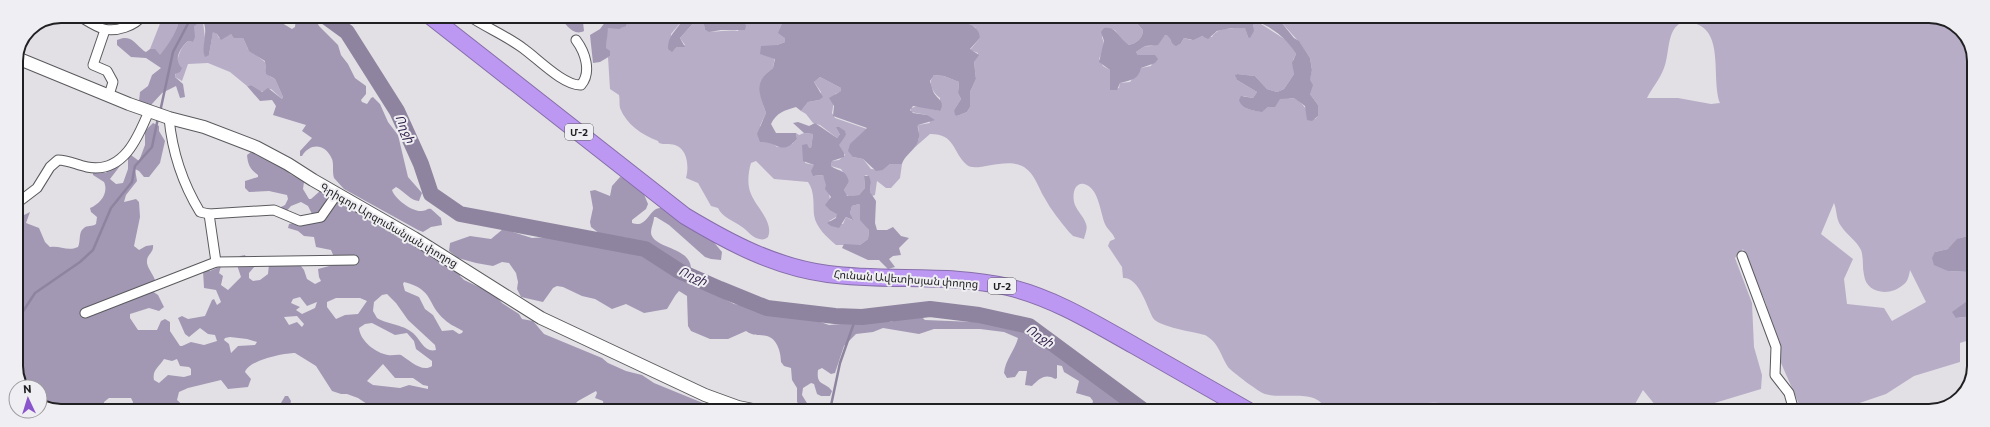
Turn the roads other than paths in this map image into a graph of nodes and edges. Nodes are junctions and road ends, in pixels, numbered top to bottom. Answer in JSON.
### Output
{"nodes":[{"id":1,"x":92,"y":23,"type":"edge"},
{"id":2,"x":136,"y":23,"type":"edge"},
{"id":3,"x":439,"y":23,"type":"edge"},
{"id":4,"x":485,"y":23,"type":"edge"},
{"id":5,"x":105,"y":30,"type":"junction"},
{"id":6,"x":576,"y":40,"type":"dead end"},
{"id":7,"x":23,"y":60,"type":"edge"},
{"id":8,"x":108,"y":95,"type":"junction"},
{"id":9,"x":149,"y":111,"type":"junction"},
{"id":10,"x":169,"y":118,"type":"junction"},
{"id":11,"x":337,"y":194,"type":"junction"},
{"id":12,"x":23,"y":199,"type":"edge"},
{"id":13,"x":209,"y":214,"type":"junction"},
{"id":14,"x":1742,"y":256,"type":"dead end"},
{"id":15,"x":354,"y":260,"type":"dead end"},
{"id":16,"x":216,"y":262,"type":"junction"},
{"id":17,"x":85,"y":313,"type":"dead end"},
{"id":18,"x":730,"y":404,"type":"edge"},
{"id":19,"x":1237,"y":404,"type":"edge"},
{"id":20,"x":1792,"y":404,"type":"edge"}],
"edges":[{"from":1,"to":5,"type":"street"},
{"from":2,"to":5,"type":"street"},
{"from":3,"to":19,"type":"highway","name":"Հունան Ավետիսյան փողոց","number":"Մ-2"},
{"from":4,"to":6,"type":"street"},
{"from":5,"to":8,"type":"street"},
{"from":7,"to":8,"type":"street","name":"Գրիգոր Արզումանյան փողոց"},
{"from":8,"to":9,"type":"street","name":"Գրիգոր Արզումանյան փողոց"},
{"from":9,"to":10,"type":"street","name":"Գրիգոր Արզումանյան փողոց"},
{"from":9,"to":12,"type":"street"},
{"from":10,"to":11,"type":"street","name":"Գրիգոր Արզումանյան փողոց"},
{"from":10,"to":13,"type":"street"},
{"from":11,"to":13,"type":"street"},
{"from":11,"to":18,"type":"street","name":"Գրիգոր Արզումանյան փողոց"},
{"from":13,"to":16,"type":"street"},
{"from":14,"to":20,"type":"street"},
{"from":15,"to":16,"type":"street"},
{"from":16,"to":17,"type":"street"}]}
